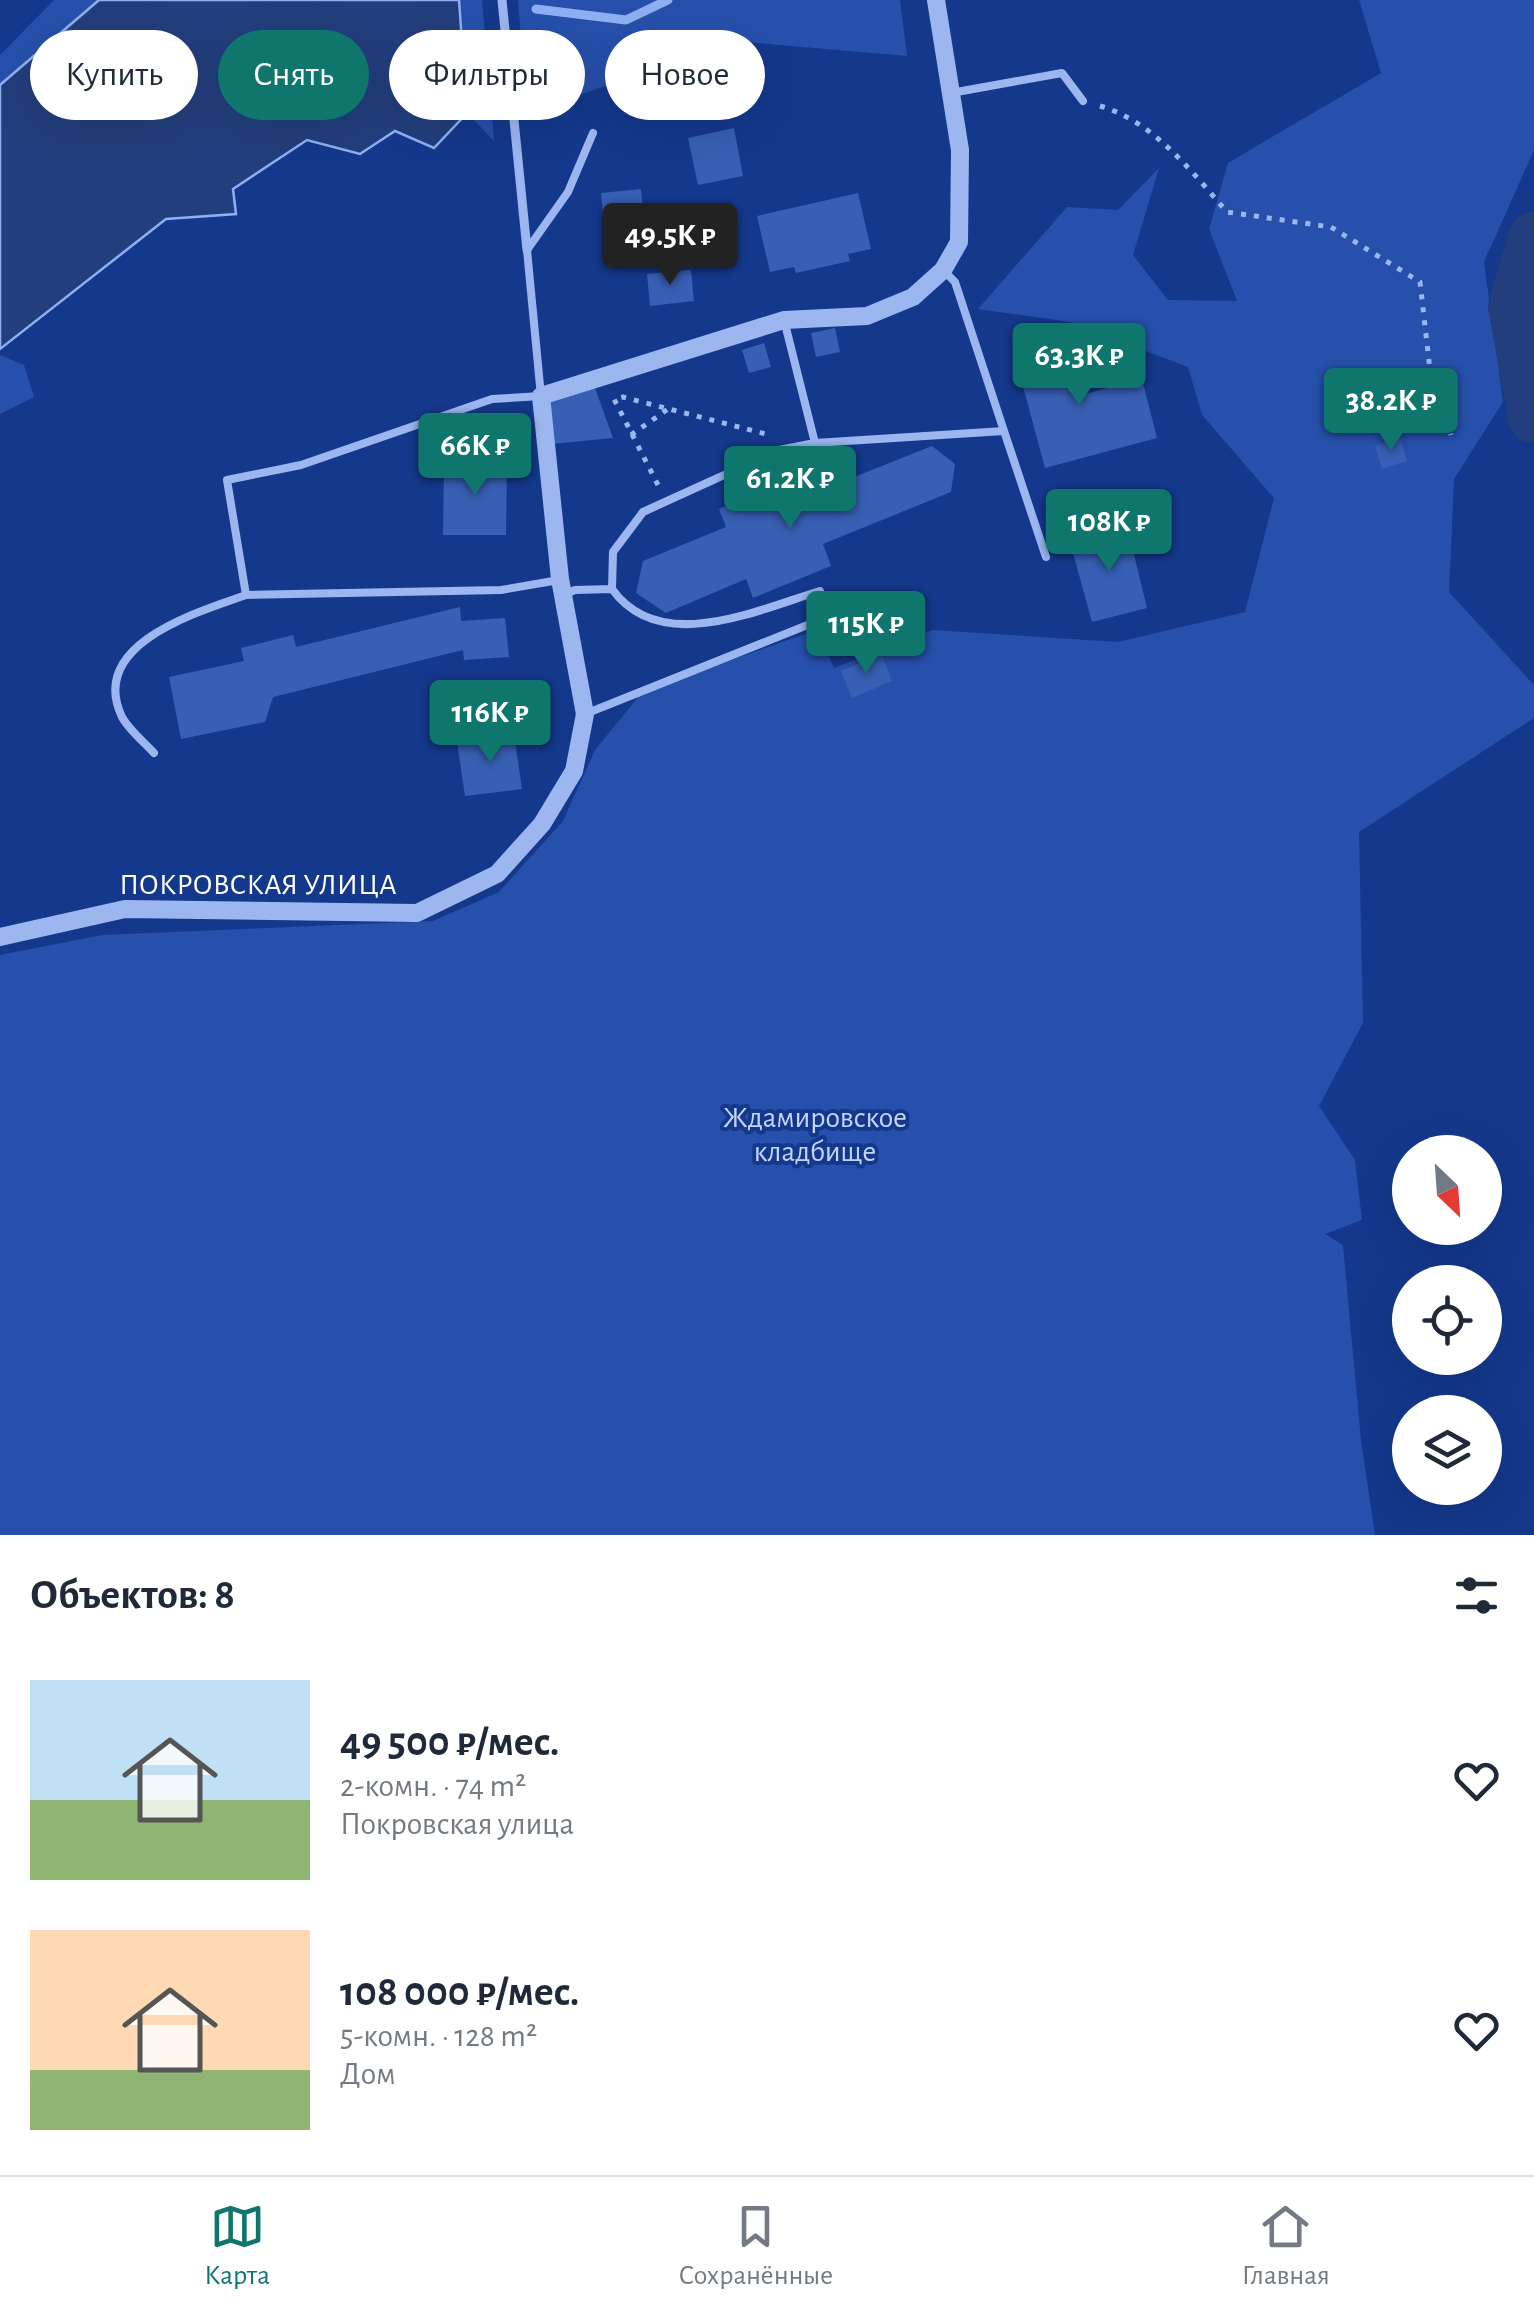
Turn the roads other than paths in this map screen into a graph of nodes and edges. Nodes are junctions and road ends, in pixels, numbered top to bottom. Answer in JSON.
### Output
{"nodes":[{"id":1,"x":502,"y":0,"type":"edge"},
{"id":2,"x":936,"y":0,"type":"edge"},
{"id":3,"x":951,"y":93,"type":"junction"},
{"id":4,"x":1083,"y":100,"type":"road end"},
{"id":5,"x":593,"y":133,"type":"dead end"},
{"id":6,"x":527,"y":250,"type":"junction"},
{"id":7,"x":943,"y":270,"type":"junction"},
{"id":8,"x":784,"y":320,"type":"junction"},
{"id":9,"x":541,"y":396,"type":"junction"},
{"id":10,"x":1004,"y":431,"type":"junction"},
{"id":11,"x":815,"y":443,"type":"junction"},
{"id":12,"x":1046,"y":557,"type":"dead end"},
{"id":13,"x":561,"y":588,"type":"junction"},
{"id":14,"x":612,"y":589,"type":"junction"},
{"id":15,"x":820,"y":591,"type":"dead end"},
{"id":16,"x":246,"y":596,"type":"junction"},
{"id":17,"x":810,"y":624,"type":"dead end"},
{"id":18,"x":585,"y":714,"type":"junction"},
{"id":19,"x":154,"y":753,"type":"dead end"},
{"id":20,"x":0,"y":937,"type":"edge"}],
"edges":[{"from":1,"to":6,"type":"street"},
{"from":2,"to":3,"type":"street"},
{"from":3,"to":4,"type":"lane"},
{"from":3,"to":7,"type":"street"},
{"from":5,"to":6,"type":"lane"},
{"from":6,"to":9,"type":"lane"},
{"from":7,"to":8,"type":"street"},
{"from":7,"to":10,"type":"lane"},
{"from":8,"to":9,"type":"street"},
{"from":8,"to":11,"type":"lane"},
{"from":9,"to":13,"type":"street","name":"ПОКРОВСКАЯ УЛИЦА"},
{"from":9,"to":16,"type":"lane"},
{"from":10,"to":11,"type":"lane"},
{"from":10,"to":12,"type":"lane"},
{"from":11,"to":14,"type":"lane"},
{"from":13,"to":14,"type":"lane"},
{"from":13,"to":16,"type":"lane"},
{"from":13,"to":18,"type":"street","name":"ПОКРОВСКАЯ УЛИЦА"},
{"from":14,"to":15,"type":"lane"},
{"from":16,"to":19,"type":"lane"},
{"from":17,"to":18,"type":"lane"},
{"from":18,"to":20,"type":"street","name":"ПОКРОВСКАЯ УЛИЦА"}]}
